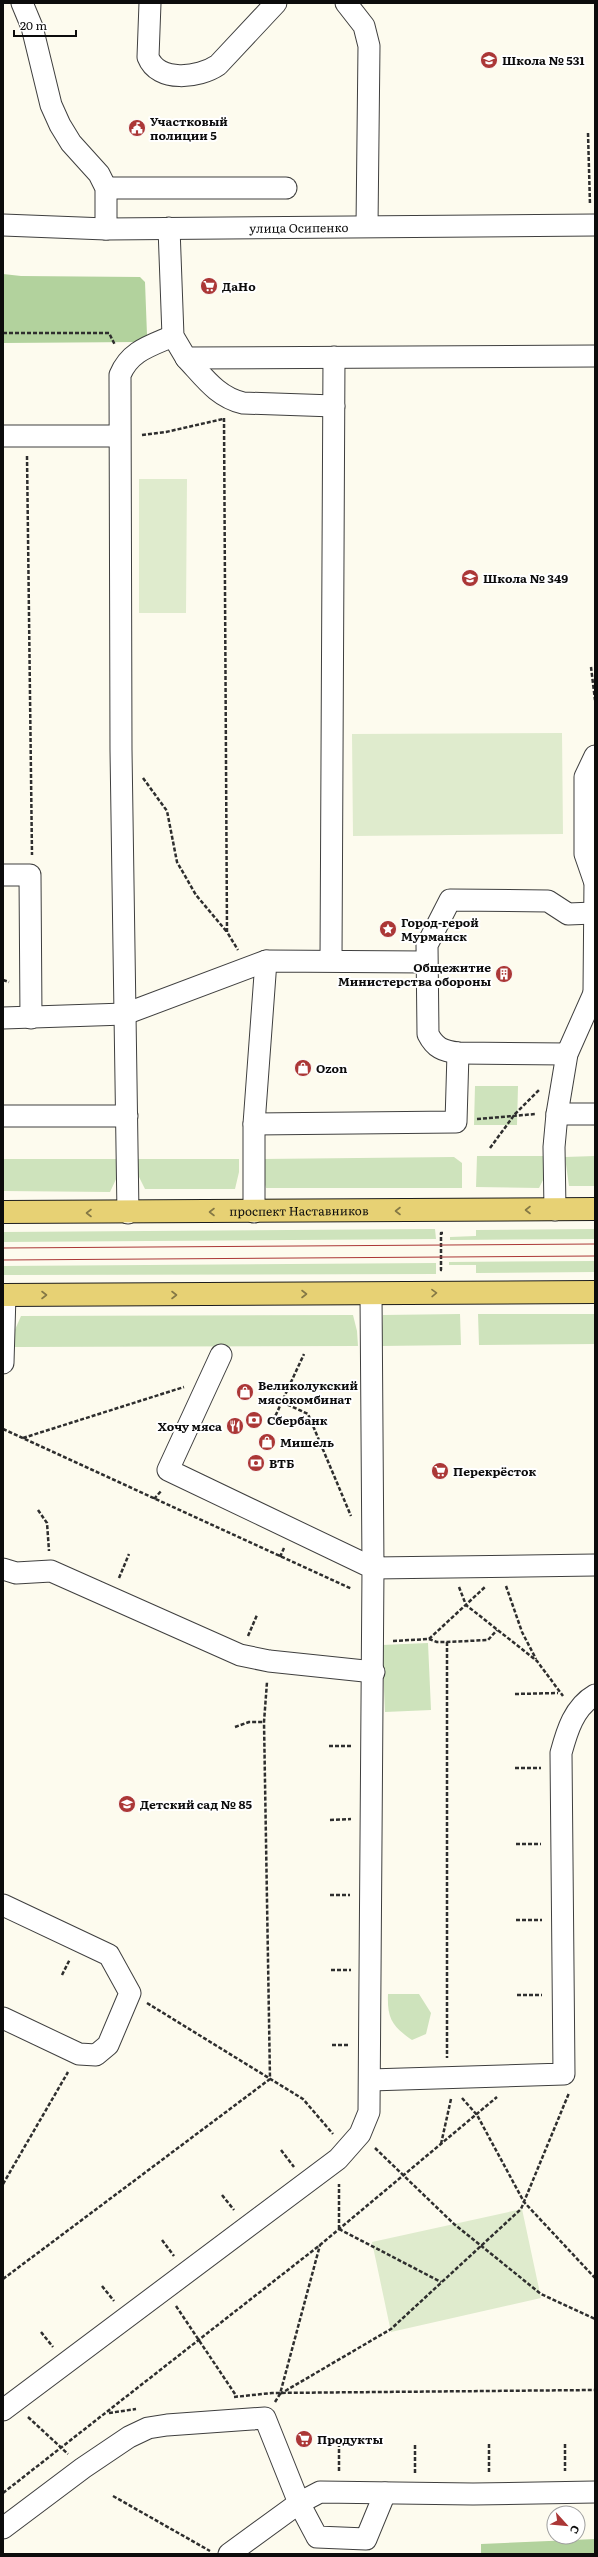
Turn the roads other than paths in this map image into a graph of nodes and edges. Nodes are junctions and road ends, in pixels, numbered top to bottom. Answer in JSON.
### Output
{"nodes":[{"id":1,"x":22,"y":3,"type":"edge"},
{"id":2,"x":150,"y":3,"type":"edge"},
{"id":3,"x":276,"y":3,"type":"edge"},
{"id":4,"x":346,"y":3,"type":"edge"},
{"id":5,"x":106,"y":188,"type":"junction"},
{"id":6,"x":286,"y":188,"type":"dead end"},
{"id":7,"x":592,"y":215,"type":"edge"},
{"id":8,"x":3,"y":225,"type":"edge"},
{"id":9,"x":367,"y":226,"type":"junction"},
{"id":10,"x":106,"y":228,"type":"junction"},
{"id":11,"x":169,"y":228,"type":"junction"},
{"id":12,"x":173,"y":336,"type":"junction"},
{"id":13,"x":595,"y":356,"type":"edge"},
{"id":14,"x":334,"y":357,"type":"junction"},
{"id":15,"x":186,"y":358,"type":"junction"},
{"id":16,"x":334,"y":406,"type":"junction"},
{"id":17,"x":3,"y":436,"type":"edge"},
{"id":18,"x":119,"y":436,"type":"junction"},
{"id":19,"x":595,"y":756,"type":"edge"},
{"id":20,"x":3,"y":875,"type":"edge"},
{"id":21,"x":594,"y":880,"type":"edge"},
{"id":22,"x":594,"y":914,"type":"junction"},
{"id":23,"x":331,"y":960,"type":"junction"},
{"id":24,"x":426,"y":962,"type":"junction"},
{"id":25,"x":257,"y":963,"type":"junction"},
{"id":26,"x":594,"y":991,"type":"edge"},
{"id":27,"x":125,"y":1014,"type":"junction"},
{"id":28,"x":3,"y":1018,"type":"edge"},
{"id":29,"x":31,"y":1018,"type":"junction"},
{"id":30,"x":458,"y":1053,"type":"junction"},
{"id":31,"x":567,"y":1054,"type":"junction"},
{"id":32,"x":557,"y":1114,"type":"junction"},
{"id":33,"x":595,"y":1114,"type":"edge"},
{"id":34,"x":3,"y":1116,"type":"edge"},
{"id":35,"x":127,"y":1116,"type":"junction"},
{"id":36,"x":254,"y":1124,"type":"junction"},
{"id":37,"x":595,"y":1209,"type":"edge"},
{"id":38,"x":555,"y":1210,"type":"junction"},
{"id":39,"x":3,"y":1212,"type":"edge"},
{"id":40,"x":254,"y":1212,"type":"junction"},
{"id":41,"x":128,"y":1213,"type":"junction"},
{"id":42,"x":595,"y":1292,"type":"edge"},
{"id":43,"x":371,"y":1294,"type":"junction"},
{"id":44,"x":4,"y":1295,"type":"edge"},
{"id":45,"x":220,"y":1355,"type":"dead end"},
{"id":46,"x":3,"y":1363,"type":"edge"},
{"id":47,"x":595,"y":1565,"type":"edge"},
{"id":48,"x":373,"y":1568,"type":"junction"},
{"id":49,"x":3,"y":1569,"type":"edge"},
{"id":50,"x":374,"y":1672,"type":"junction"},
{"id":51,"x":595,"y":1695,"type":"edge"},
{"id":52,"x":3,"y":1905,"type":"edge"},
{"id":53,"x":3,"y":2018,"type":"edge"},
{"id":54,"x":370,"y":2080,"type":"junction"},
{"id":55,"x":8,"y":2406,"type":"edge"},
{"id":56,"x":595,"y":2492,"type":"edge"},
{"id":57,"x":385,"y":2493,"type":"junction"},
{"id":58,"x":299,"y":2503,"type":"junction"},
{"id":59,"x":3,"y":2528,"type":"edge"},
{"id":60,"x":229,"y":2554,"type":"edge"}],
"edges":[{"from":1,"to":5,"type":"street"},
{"from":2,"to":3,"type":"street"},
{"from":4,"to":9,"type":"street"},
{"from":5,"to":6,"type":"street"},
{"from":5,"to":10,"type":"street"},
{"from":7,"to":9,"type":"street","name":"улица Осипенко"},
{"from":8,"to":10,"type":"street","name":"улица Осипенко"},
{"from":9,"to":11,"type":"street","name":"улица Осипенко"},
{"from":10,"to":11,"type":"street","name":"улица Осипенко"},
{"from":11,"to":12,"type":"street"},
{"from":12,"to":15,"type":"street"},
{"from":12,"to":18,"type":"street"},
{"from":13,"to":14,"type":"street"},
{"from":14,"to":15,"type":"street"},
{"from":14,"to":16,"type":"street"},
{"from":15,"to":16,"type":"street"},
{"from":16,"to":23,"type":"street"},
{"from":17,"to":18,"type":"street"},
{"from":18,"to":27,"type":"street"},
{"from":19,"to":21,"type":"street"},
{"from":20,"to":29,"type":"street"},
{"from":21,"to":22,"type":"street"},
{"from":22,"to":24,"type":"street"},
{"from":22,"to":26,"type":"street"},
{"from":23,"to":24,"type":"street"},
{"from":23,"to":25,"type":"street"},
{"from":24,"to":30,"type":"street"},
{"from":25,"to":27,"type":"street"},
{"from":25,"to":36,"type":"street"},
{"from":26,"to":31,"type":"street"},
{"from":27,"to":29,"type":"street"},
{"from":27,"to":35,"type":"street"},
{"from":28,"to":29,"type":"street"},
{"from":30,"to":31,"type":"street"},
{"from":30,"to":36,"type":"street"},
{"from":31,"to":32,"type":"street"},
{"from":32,"to":33,"type":"street"},
{"from":32,"to":38,"type":"street"},
{"from":34,"to":35,"type":"street"},
{"from":35,"to":41,"type":"street"},
{"from":36,"to":40,"type":"street"},
{"from":37,"to":38,"type":"main road","name":"проспект Наставников"},
{"from":38,"to":40,"type":"main road","name":"проспект Наставников","one_way":true},
{"from":41,"to":39,"type":"main road","name":"проспект Наставников","one_way":true},
{"from":40,"to":41,"type":"main road","name":"проспект Наставников","one_way":true},
{"from":43,"to":42,"type":"main road","one_way":true},
{"from":44,"to":43,"type":"main road","one_way":true},
{"from":43,"to":48,"type":"street"},
{"from":44,"to":46,"type":"street"},
{"from":45,"to":48,"type":"street"},
{"from":47,"to":48,"type":"street"},
{"from":48,"to":50,"type":"street"},
{"from":49,"to":50,"type":"street"},
{"from":50,"to":54,"type":"street"},
{"from":51,"to":54,"type":"street"},
{"from":52,"to":53,"type":"street"},
{"from":54,"to":55,"type":"street"},
{"from":56,"to":57,"type":"street"},
{"from":57,"to":58,"type":"street"},
{"from":57,"to":58,"type":"street"},
{"from":58,"to":59,"type":"street"},
{"from":58,"to":60,"type":"street"}]}
